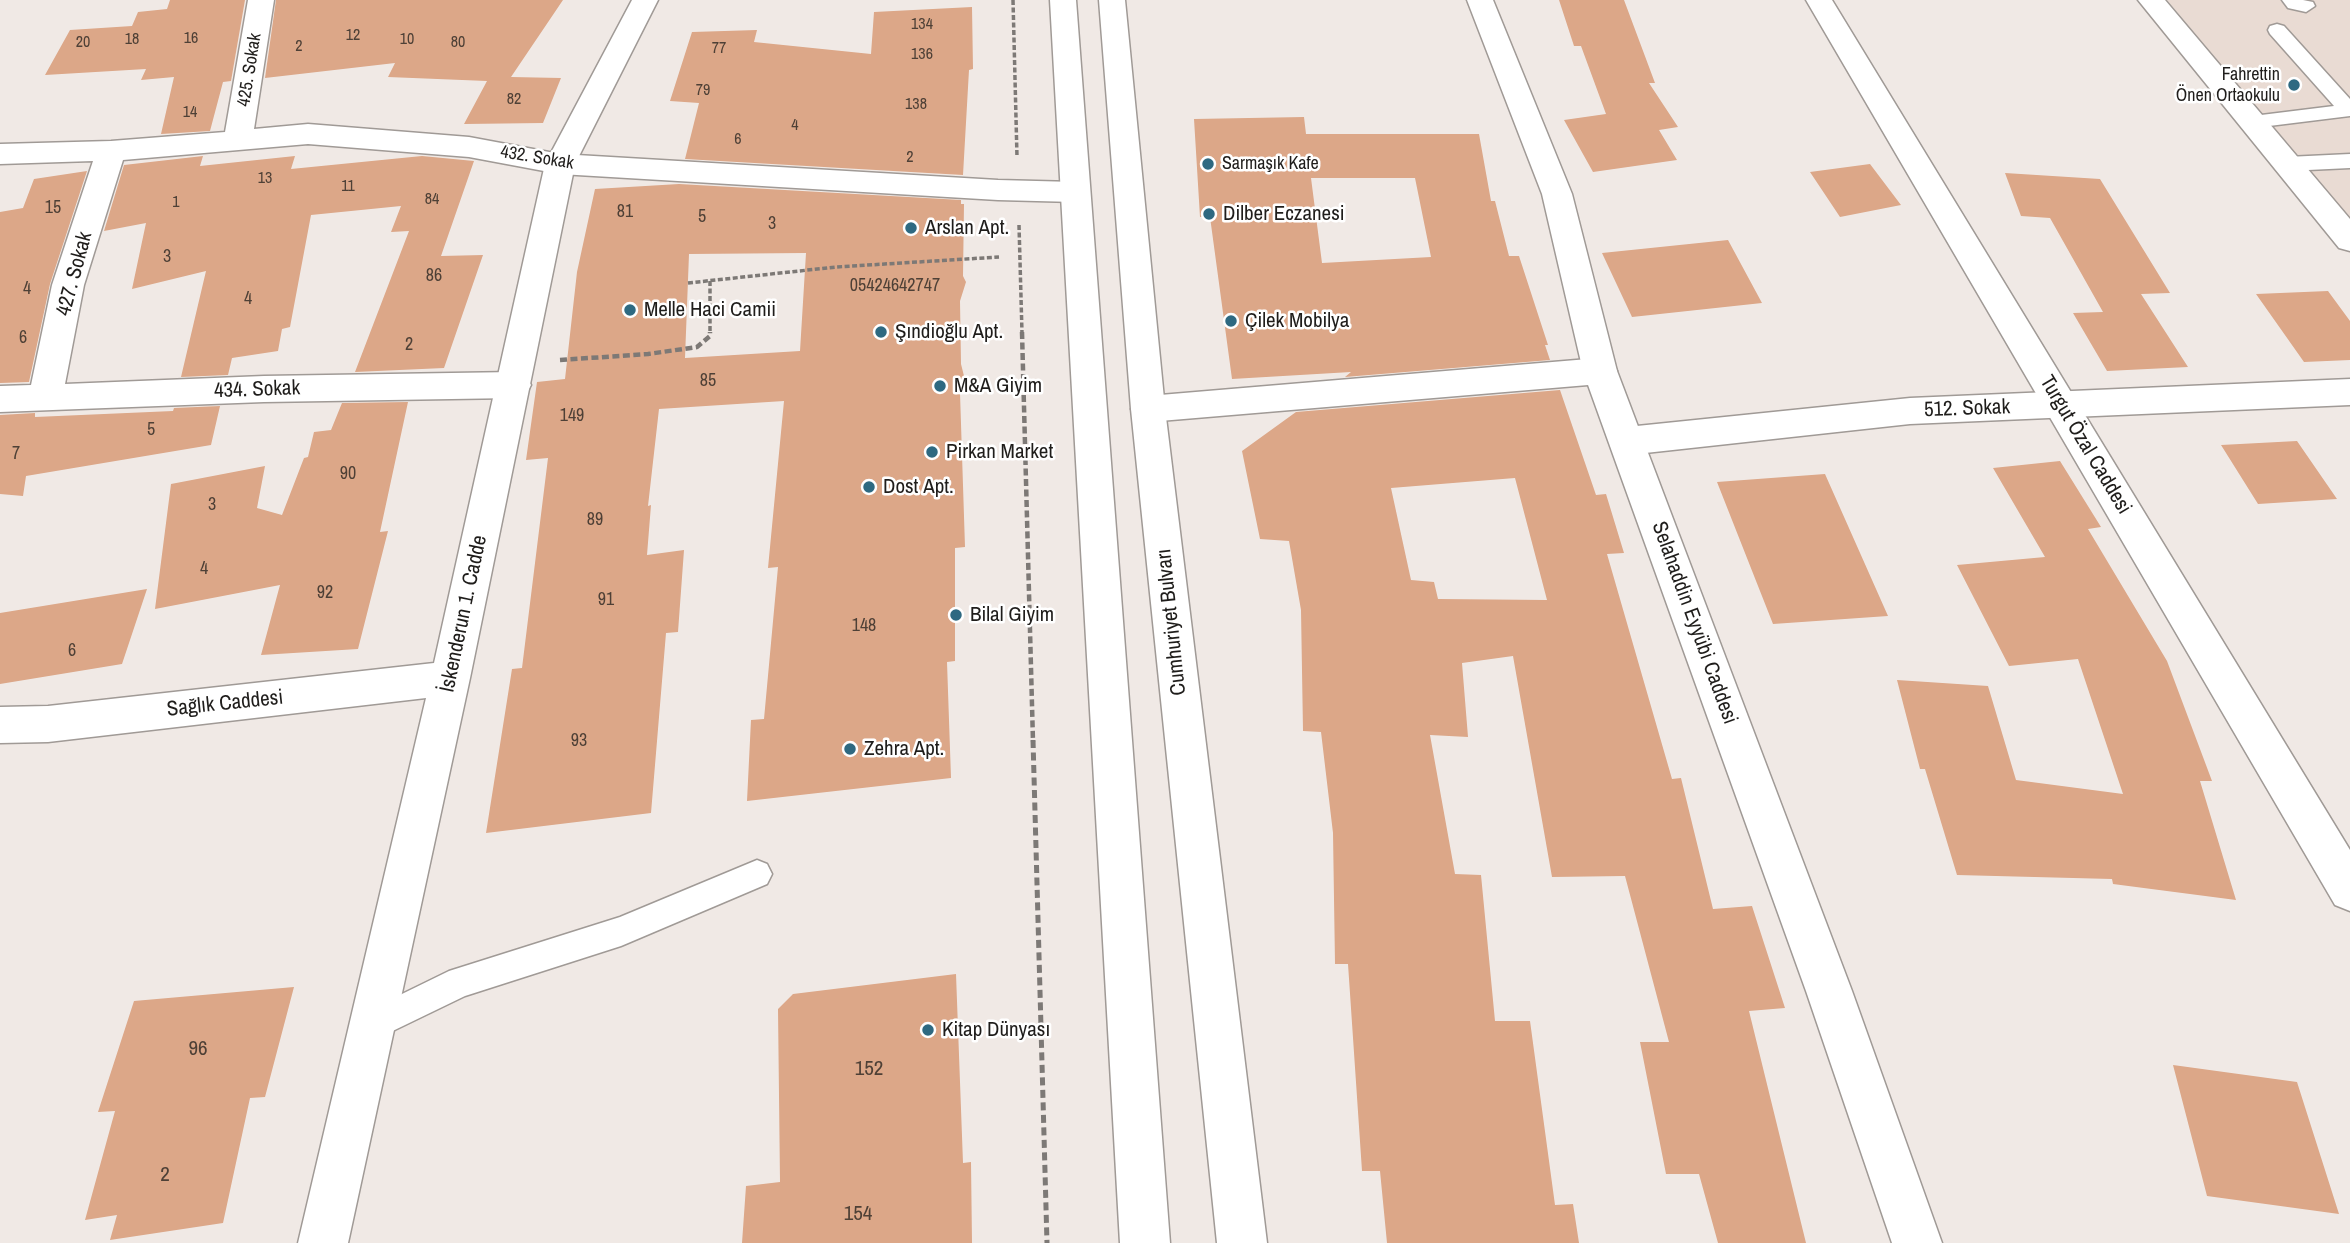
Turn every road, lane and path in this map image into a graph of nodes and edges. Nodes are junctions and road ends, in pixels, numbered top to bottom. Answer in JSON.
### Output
{"nodes":[{"id":1,"x":261,"y":0,"type":"edge"},
{"id":2,"x":645,"y":0,"type":"edge"},
{"id":3,"x":1013,"y":0,"type":"edge"},
{"id":4,"x":1063,"y":0,"type":"edge"},
{"id":5,"x":1112,"y":0,"type":"edge"},
{"id":6,"x":1480,"y":0,"type":"edge"},
{"id":7,"x":1819,"y":0,"type":"edge"},
{"id":8,"x":2151,"y":0,"type":"edge"},
{"id":9,"x":2277,"y":30,"type":"dead end"},
{"id":10,"x":2253,"y":122,"type":"junction"},
{"id":11,"x":238,"y":140,"type":"junction"},
{"id":12,"x":111,"y":151,"type":"junction"},
{"id":13,"x":0,"y":154,"type":"edge"},
{"id":14,"x":2350,"y":161,"type":"edge"},
{"id":15,"x":560,"y":164,"type":"junction"},
{"id":16,"x":2287,"y":164,"type":"junction"},
{"id":17,"x":1018,"y":191,"type":"junction"},
{"id":18,"x":1075,"y":192,"type":"junction"},
{"id":19,"x":2350,"y":240,"type":"edge"},
{"id":20,"x":999,"y":257,"type":"dead end"},
{"id":21,"x":710,"y":281,"type":"junction"},
{"id":22,"x":688,"y":284,"type":"dead end"},
{"id":23,"x":1600,"y":371,"type":"junction"},
{"id":24,"x":516,"y":374,"type":"junction"},
{"id":25,"x":2350,"y":392,"type":"edge"},
{"id":26,"x":0,"y":398,"type":"edge"},
{"id":27,"x":45,"y":398,"type":"junction"},
{"id":28,"x":2061,"y":405,"type":"junction"},
{"id":29,"x":1148,"y":409,"type":"junction"},
{"id":30,"x":1627,"y":441,"type":"junction"},
{"id":31,"x":450,"y":678,"type":"junction"},
{"id":32,"x":0,"y":725,"type":"edge"},
{"id":33,"x":757,"y":874,"type":"dead end"},
{"id":34,"x":2350,"y":890,"type":"edge"},
{"id":35,"x":372,"y":1025,"type":"junction"},
{"id":36,"x":323,"y":1243,"type":"edge"},
{"id":37,"x":1047,"y":1243,"type":"edge"},
{"id":38,"x":1145,"y":1243,"type":"edge"},
{"id":39,"x":1242,"y":1243,"type":"edge"},
{"id":40,"x":1917,"y":1243,"type":"edge"}],
"edges":[{"from":1,"to":11,"type":"street","name":"425. Sokak"},
{"from":2,"to":15,"type":"street","name":"İskenderun 1. Cadde"},
{"from":3,"to":17,"type":"path"},
{"from":4,"to":18,"type":"street"},
{"from":5,"to":29,"type":"street","name":"Cumhuriyet Bulvarı"},
{"from":6,"to":23,"type":"street","name":"Selahaddin Eyyübi Caddesi"},
{"from":7,"to":28,"type":"street","name":"Turgut Özal Caddesi"},
{"from":8,"to":10,"type":"street"},
{"from":9,"to":10,"type":"lane"},
{"from":10,"to":16,"type":"street"},
{"from":11,"to":12,"type":"street","name":"432. Sokak"},
{"from":11,"to":15,"type":"street","name":"432. Sokak"},
{"from":12,"to":13,"type":"street","name":"432. Sokak"},
{"from":12,"to":27,"type":"street","name":"427. Sokak"},
{"from":14,"to":16,"type":"lane"},
{"from":15,"to":17,"type":"street","name":"432. Sokak"},
{"from":15,"to":24,"type":"street","name":"İskenderun 1. Cadde"},
{"from":16,"to":19,"type":"street"},
{"from":17,"to":18,"type":"street","name":"432. Sokak"},
{"from":17,"to":37,"type":"path"},
{"from":18,"to":38,"type":"street"},
{"from":20,"to":21,"type":"path"},
{"from":21,"to":22,"type":"path"},
{"from":21,"to":24,"type":"path"},
{"from":23,"to":29,"type":"street"},
{"from":23,"to":30,"type":"street","name":"Selahaddin Eyyübi Caddesi"},
{"from":24,"to":27,"type":"street","name":"434. Sokak"},
{"from":24,"to":31,"type":"street","name":"İskenderun 1. Cadde"},
{"from":25,"to":28,"type":"street","name":"512. Sokak"},
{"from":26,"to":27,"type":"street","name":"434. Sokak"},
{"from":28,"to":30,"type":"street","name":"512. Sokak"},
{"from":28,"to":34,"type":"street","name":"Turgut Özal Caddesi"},
{"from":29,"to":39,"type":"street","name":"Cumhuriyet Bulvarı"},
{"from":30,"to":40,"type":"street","name":"Selahaddin Eyyübi Caddesi"},
{"from":31,"to":32,"type":"street","name":"Sağlık Caddesi"},
{"from":31,"to":35,"type":"street","name":"İskenderun 1. Cadde"},
{"from":33,"to":35,"type":"lane"},
{"from":35,"to":36,"type":"street","name":"İskenderun 1. Cadde"}]}
